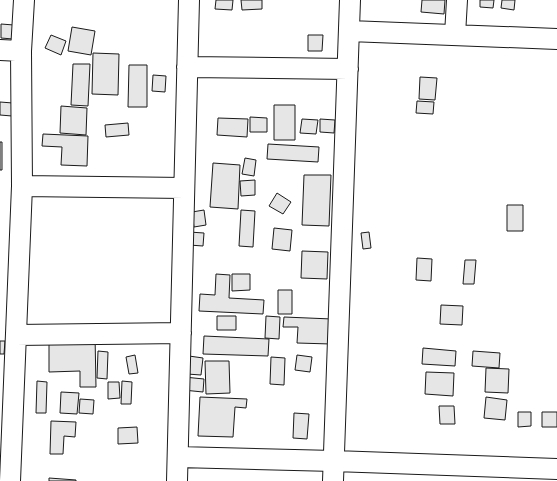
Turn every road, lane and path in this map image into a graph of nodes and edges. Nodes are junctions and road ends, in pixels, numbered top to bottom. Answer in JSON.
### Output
{"nodes":[{"id":1,"x":24,"y":0,"type":"edge"},
{"id":2,"x":189,"y":0,"type":"edge"},
{"id":3,"x":350,"y":0,"type":"edge"},
{"id":4,"x":457,"y":0,"type":"edge"},
{"id":5,"x":349,"y":31,"type":"junction"},
{"id":6,"x":455,"y":35,"type":"junction"},
{"id":7,"x":557,"y":39,"type":"edge"},
{"id":8,"x":0,"y":50,"type":"edge"},
{"id":9,"x":21,"y":51,"type":"junction"},
{"id":10,"x":187,"y":68,"type":"junction"},
{"id":11,"x":348,"y":69,"type":"junction"},
{"id":12,"x":22,"y":186,"type":"junction"},
{"id":13,"x":184,"y":188,"type":"junction"},
{"id":14,"x":181,"y":333,"type":"junction"},
{"id":15,"x":16,"y":336,"type":"junction"},
{"id":16,"x":6,"y":431,"type":"edge"},
{"id":17,"x":178,"y":457,"type":"junction"},
{"id":18,"x":334,"y":461,"type":"junction"},
{"id":19,"x":557,"y":468,"type":"edge"},
{"id":20,"x":10,"y":481,"type":"edge"},
{"id":21,"x":178,"y":481,"type":"edge"},
{"id":22,"x":333,"y":481,"type":"edge"}],
"edges":[{"from":1,"to":9,"type":"street"},
{"from":2,"to":10,"type":"street"},
{"from":3,"to":5,"type":"street"},
{"from":4,"to":6,"type":"street"},
{"from":5,"to":6,"type":"street"},
{"from":5,"to":11,"type":"street"},
{"from":6,"to":7,"type":"street"},
{"from":8,"to":9,"type":"street"},
{"from":9,"to":12,"type":"street"},
{"from":10,"to":11,"type":"street"},
{"from":10,"to":13,"type":"street"},
{"from":11,"to":18,"type":"street"},
{"from":12,"to":13,"type":"street"},
{"from":12,"to":15,"type":"street"},
{"from":13,"to":14,"type":"street"},
{"from":14,"to":15,"type":"street"},
{"from":14,"to":17,"type":"street"},
{"from":15,"to":16,"type":"street"},
{"from":16,"to":20,"type":"street"},
{"from":17,"to":18,"type":"street"},
{"from":17,"to":21,"type":"street"},
{"from":18,"to":19,"type":"street"},
{"from":18,"to":22,"type":"street"}]}
